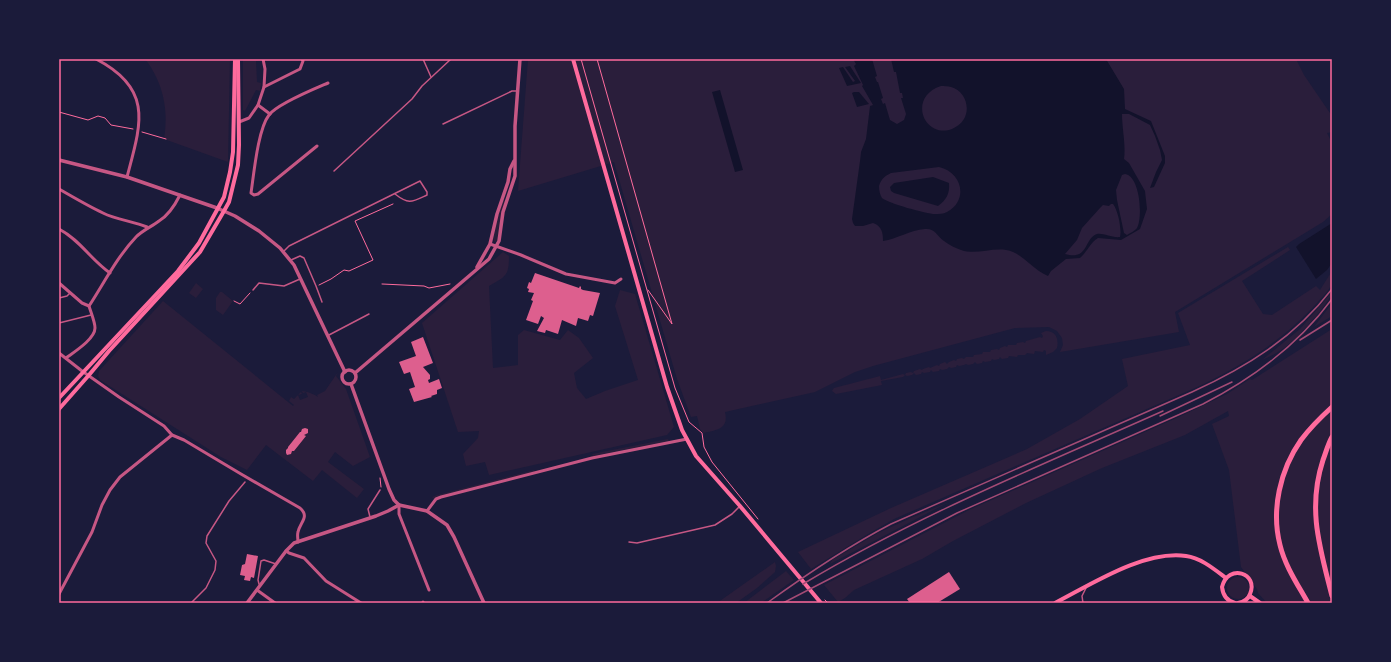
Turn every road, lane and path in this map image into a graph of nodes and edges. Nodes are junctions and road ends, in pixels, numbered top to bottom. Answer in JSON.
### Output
{"nodes":[{"id":1,"x":96,"y":59,"type":"edge"},
{"id":2,"x":236,"y":59,"type":"edge"},
{"id":3,"x":263,"y":59,"type":"edge"},
{"id":4,"x":302,"y":59,"type":"edge"},
{"id":5,"x":422,"y":59,"type":"edge"},
{"id":6,"x":452,"y":59,"type":"edge"},
{"id":7,"x":520,"y":59,"type":"edge"},
{"id":8,"x":573,"y":59,"type":"edge"},
{"id":9,"x":581,"y":59,"type":"edge"},
{"id":10,"x":597,"y":59,"type":"edge"},
{"id":11,"x":431,"y":77,"type":"junction"},
{"id":12,"x":328,"y":83,"type":"dead end"},
{"id":13,"x":264,"y":87,"type":"junction"},
{"id":14,"x":518,"y":91,"type":"junction"},
{"id":15,"x":258,"y":105,"type":"junction"},
{"id":16,"x":59,"y":112,"type":"edge"},
{"id":17,"x":270,"y":114,"type":"junction"},
{"id":18,"x":234,"y":117,"type":"junction"},
{"id":19,"x":239,"y":122,"type":"junction"},
{"id":20,"x":443,"y":124,"type":"dead end"},
{"id":21,"x":139,"y":131,"type":"junction"},
{"id":22,"x":166,"y":139,"type":"dead end"},
{"id":23,"x":317,"y":146,"type":"dead end"},
{"id":24,"x":59,"y":160,"type":"edge"},
{"id":25,"x":514,"y":160,"type":"junction"},
{"id":26,"x":334,"y":171,"type":"dead end"},
{"id":27,"x":127,"y":177,"type":"junction"},
{"id":28,"x":59,"y":189,"type":"edge"},
{"id":29,"x":395,"y":194,"type":"junction"},
{"id":30,"x":180,"y":195,"type":"junction"},
{"id":31,"x":393,"y":204,"type":"dead end"},
{"id":32,"x":217,"y":208,"type":"junction"},
{"id":33,"x":224,"y":211,"type":"junction"},
{"id":34,"x":147,"y":228,"type":"junction"},
{"id":35,"x":59,"y":230,"type":"edge"},
{"id":36,"x":490,"y":244,"type":"junction"},
{"id":37,"x":498,"y":246,"type":"junction"},
{"id":38,"x":283,"y":252,"type":"junction"},
{"id":39,"x":290,"y":261,"type":"junction"},
{"id":40,"x":476,"y":270,"type":"junction"},
{"id":41,"x":110,"y":273,"type":"junction"},
{"id":42,"x":300,"y":279,"type":"junction"},
{"id":43,"x":621,"y":279,"type":"dead end"},
{"id":44,"x":59,"y":283,"type":"edge"},
{"id":45,"x":382,"y":284,"type":"dead end"},
{"id":46,"x":450,"y":284,"type":"dead end"},
{"id":47,"x":316,"y":286,"type":"junction"},
{"id":48,"x":646,"y":288,"type":"junction"},
{"id":49,"x":253,"y":290,"type":"joint"},
{"id":50,"x":70,"y":292,"type":"junction"},
{"id":51,"x":59,"y":298,"type":"edge"},
{"id":52,"x":234,"y":301,"type":"dead end"},
{"id":53,"x":322,"y":302,"type":"dead end"},
{"id":54,"x":89,"y":306,"type":"junction"},
{"id":55,"x":369,"y":314,"type":"dead end"},
{"id":56,"x":92,"y":315,"type":"junction"},
{"id":57,"x":59,"y":323,"type":"edge"},
{"id":58,"x":327,"y":336,"type":"junction"},
{"id":59,"x":59,"y":352,"type":"edge"},
{"id":60,"x":66,"y":358,"type":"junction"},
{"id":61,"x":83,"y":372,"type":"junction"},
{"id":62,"x":345,"y":372,"type":"junction"},
{"id":63,"x":355,"y":373,"type":"junction"},
{"id":64,"x":89,"y":375,"type":"junction"},
{"id":65,"x":351,"y":384,"type":"junction"},
{"id":66,"x":59,"y":398,"type":"edge"},
{"id":67,"x":1332,"y":407,"type":"edge"},
{"id":68,"x":59,"y":409,"type":"edge"},
{"id":69,"x":172,"y":435,"type":"junction"},
{"id":70,"x":1332,"y":437,"type":"edge"},
{"id":71,"x":687,"y":438,"type":"junction"},
{"id":72,"x":379,"y":474,"type":"dead end"},
{"id":73,"x":245,"y":482,"type":"dead end"},
{"id":74,"x":380,"y":490,"type":"joint"},
{"id":75,"x":399,"y":504,"type":"junction"},
{"id":76,"x":740,"y":506,"type":"junction"},
{"id":77,"x":427,"y":511,"type":"junction"},
{"id":78,"x":370,"y":518,"type":"junction"},
{"id":79,"x":760,"y":522,"type":"dead end"},
{"id":80,"x":298,"y":542,"type":"junction"},
{"id":81,"x":629,"y":542,"type":"dead end"},
{"id":82,"x":286,"y":550,"type":"junction"},
{"id":83,"x":276,"y":564,"type":"junction"},
{"id":84,"x":1226,"y":578,"type":"junction"},
{"id":85,"x":260,"y":585,"type":"junction"},
{"id":86,"x":1086,"y":587,"type":"junction"},
{"id":87,"x":256,"y":590,"type":"junction"},
{"id":88,"x":429,"y":590,"type":"dead end"},
{"id":89,"x":59,"y":594,"type":"edge"},
{"id":90,"x":1250,"y":596,"type":"junction"},
{"id":91,"x":1332,"y":596,"type":"edge"},
{"id":92,"x":191,"y":603,"type":"edge"},
{"id":93,"x":247,"y":603,"type":"edge"},
{"id":94,"x":275,"y":603,"type":"edge"},
{"id":95,"x":361,"y":603,"type":"edge"},
{"id":96,"x":484,"y":603,"type":"edge"},
{"id":97,"x":821,"y":603,"type":"edge"},
{"id":98,"x":1055,"y":603,"type":"edge"},
{"id":99,"x":1083,"y":603,"type":"edge"},
{"id":100,"x":1235,"y":603,"type":"edge"},
{"id":101,"x":1242,"y":603,"type":"edge"},
{"id":102,"x":1260,"y":603,"type":"edge"},
{"id":103,"x":1308,"y":603,"type":"edge"}],
"edges":[{"from":1,"to":21,"type":"street"},
{"from":2,"to":18,"type":"main road"},
{"from":2,"to":19,"type":"main road"},
{"from":3,"to":13,"type":"street"},
{"from":4,"to":13,"type":"street"},
{"from":5,"to":11,"type":"lane"},
{"from":6,"to":11,"type":"lane"},
{"from":7,"to":14,"type":"street"},
{"from":8,"to":71,"type":"main road"},
{"from":9,"to":48,"type":"path"},
{"from":10,"to":48,"type":"path"},
{"from":11,"to":26,"type":"lane"},
{"from":12,"to":17,"type":"street"},
{"from":13,"to":15,"type":"street"},
{"from":14,"to":20,"type":"lane"},
{"from":14,"to":25,"type":"street"},
{"from":15,"to":17,"type":"street"},
{"from":15,"to":19,"type":"street"},
{"from":16,"to":21,"type":"path"},
{"from":17,"to":23,"type":"street"},
{"from":18,"to":19,"type":"main road"},
{"from":18,"to":32,"type":"main road"},
{"from":19,"to":33,"type":"main road"},
{"from":21,"to":22,"type":"path"},
{"from":21,"to":27,"type":"street"},
{"from":24,"to":27,"type":"street"},
{"from":25,"to":36,"type":"street"},
{"from":25,"to":37,"type":"street"},
{"from":27,"to":30,"type":"street"},
{"from":28,"to":34,"type":"street"},
{"from":29,"to":29,"type":"lane"},
{"from":29,"to":38,"type":"lane"},
{"from":30,"to":32,"type":"street"},
{"from":30,"to":34,"type":"street"},
{"from":31,"to":47,"type":"path"},
{"from":32,"to":33,"type":"street"},
{"from":32,"to":61,"type":"main road"},
{"from":33,"to":38,"type":"street"},
{"from":33,"to":64,"type":"main road"},
{"from":34,"to":41,"type":"street"},
{"from":35,"to":41,"type":"street"},
{"from":36,"to":37,"type":"street"},
{"from":36,"to":40,"type":"street"},
{"from":37,"to":40,"type":"street"},
{"from":37,"to":43,"type":"street"},
{"from":38,"to":39,"type":"street"},
{"from":39,"to":42,"type":"street"},
{"from":39,"to":47,"type":"lane"},
{"from":40,"to":63,"type":"street"},
{"from":41,"to":54,"type":"street"},
{"from":42,"to":49,"type":"lane"},
{"from":42,"to":58,"type":"street"},
{"from":44,"to":50,"type":"street"},
{"from":45,"to":46,"type":"path"},
{"from":47,"to":53,"type":"lane"},
{"from":48,"to":79,"type":"path"},
{"from":49,"to":52,"type":"path"},
{"from":50,"to":51,"type":"lane"},
{"from":50,"to":54,"type":"street"},
{"from":54,"to":56,"type":"street"},
{"from":55,"to":58,"type":"lane"},
{"from":56,"to":57,"type":"lane"},
{"from":56,"to":60,"type":"street"},
{"from":58,"to":62,"type":"street"},
{"from":59,"to":60,"type":"street"},
{"from":60,"to":61,"type":"street"},
{"from":61,"to":64,"type":"street"},
{"from":61,"to":66,"type":"main road"},
{"from":62,"to":63,"type":"street"},
{"from":62,"to":65,"type":"street"},
{"from":63,"to":65,"type":"street"},
{"from":64,"to":68,"type":"main road"},
{"from":64,"to":69,"type":"street"},
{"from":65,"to":75,"type":"street"},
{"from":67,"to":103,"type":"highway"},
{"from":69,"to":80,"type":"street"},
{"from":69,"to":89,"type":"street"},
{"from":70,"to":91,"type":"highway"},
{"from":71,"to":76,"type":"main road"},
{"from":71,"to":77,"type":"street"},
{"from":72,"to":74,"type":"path"},
{"from":73,"to":92,"type":"lane"},
{"from":74,"to":78,"type":"lane"},
{"from":75,"to":77,"type":"street"},
{"from":75,"to":78,"type":"street"},
{"from":75,"to":88,"type":"street"},
{"from":76,"to":81,"type":"lane"},
{"from":76,"to":97,"type":"main road"},
{"from":77,"to":96,"type":"street"},
{"from":78,"to":80,"type":"street"},
{"from":80,"to":82,"type":"street"},
{"from":82,"to":83,"type":"street"},
{"from":82,"to":95,"type":"street"},
{"from":83,"to":85,"type":"street"},
{"from":83,"to":85,"type":"lane"},
{"from":84,"to":86,"type":"main road"},
{"from":84,"to":90,"type":"main road"},
{"from":84,"to":100,"type":"main road"},
{"from":85,"to":87,"type":"street"},
{"from":86,"to":98,"type":"main road"},
{"from":86,"to":99,"type":"lane"},
{"from":87,"to":93,"type":"street"},
{"from":87,"to":94,"type":"street"},
{"from":90,"to":101,"type":"main road"},
{"from":90,"to":102,"type":"main road"}]}
